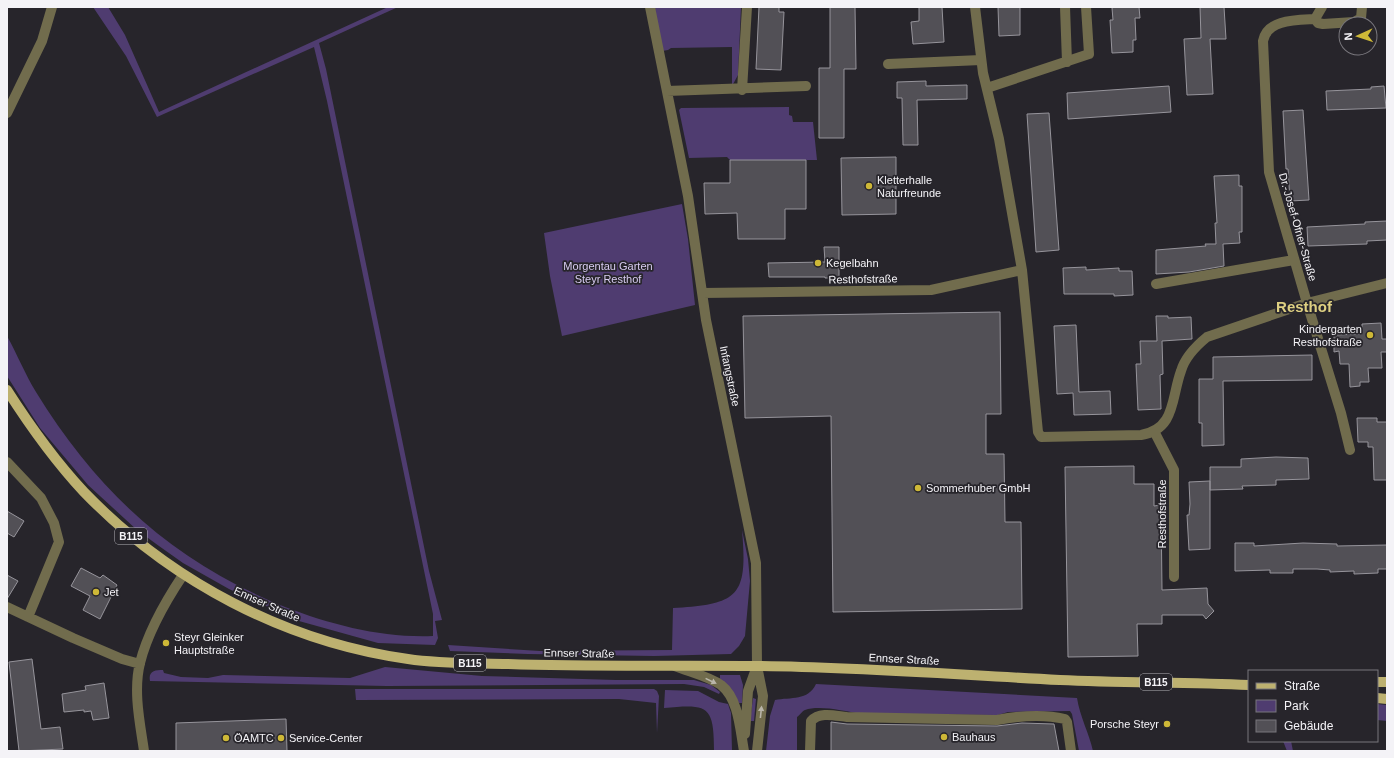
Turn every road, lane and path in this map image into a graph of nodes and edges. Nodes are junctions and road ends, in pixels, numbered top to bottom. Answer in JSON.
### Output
{"nodes":[{"id":1,"x":52,"y":7,"type":"edge"},
{"id":2,"x":650,"y":7,"type":"edge"},
{"id":3,"x":747,"y":7,"type":"edge"},
{"id":4,"x":975,"y":7,"type":"edge"},
{"id":5,"x":1065,"y":7,"type":"edge"},
{"id":6,"x":1086,"y":7,"type":"edge"},
{"id":7,"x":1322,"y":7,"type":"edge"},
{"id":8,"x":1362,"y":7,"type":"edge"},
{"id":9,"x":1315,"y":19,"type":"junction"},
{"id":10,"x":981,"y":60,"type":"junction"},
{"id":11,"x":1067,"y":62,"type":"junction"},
{"id":12,"x":888,"y":64,"type":"dead end"},
{"id":13,"x":806,"y":86,"type":"dead end"},
{"id":14,"x":987,"y":88,"type":"junction"},
{"id":15,"x":742,"y":90,"type":"junction"},
{"id":16,"x":667,"y":91,"type":"junction"},
{"id":17,"x":7,"y":113,"type":"edge"},
{"id":18,"x":1294,"y":260,"type":"junction"},
{"id":19,"x":1022,"y":270,"type":"junction"},
{"id":20,"x":1387,"y":283,"type":"edge"},
{"id":21,"x":1156,"y":284,"type":"dead end"},
{"id":22,"x":702,"y":294,"type":"junction"},
{"id":23,"x":1307,"y":303,"type":"junction"},
{"id":24,"x":7,"y":390,"type":"edge"},
{"id":25,"x":1154,"y":431,"type":"junction"},
{"id":26,"x":1350,"y":450,"type":"dead end"},
{"id":27,"x":8,"y":464,"type":"edge"},
{"id":28,"x":183,"y":575,"type":"junction"},
{"id":29,"x":1174,"y":577,"type":"dead end"},
{"id":30,"x":7,"y":607,"type":"edge"},
{"id":31,"x":28,"y":617,"type":"junction"},
{"id":32,"x":140,"y":664,"type":"junction"},
{"id":33,"x":675,"y":666,"type":"junction"},
{"id":34,"x":757,"y":666,"type":"junction"},
{"id":35,"x":1248,"y":685,"type":"edge"},
{"id":36,"x":144,"y":751,"type":"edge"},
{"id":37,"x":744,"y":751,"type":"edge"},
{"id":38,"x":757,"y":751,"type":"edge"},
{"id":39,"x":810,"y":751,"type":"edge"},
{"id":40,"x":1071,"y":751,"type":"edge"}],
"edges":[{"from":1,"to":17,"type":"street"},
{"from":2,"to":16,"type":"street","name":"Infangstraße"},
{"from":3,"to":15,"type":"street"},
{"from":4,"to":10,"type":"street"},
{"from":5,"to":11,"type":"street"},
{"from":6,"to":11,"type":"street"},
{"from":7,"to":9,"type":"street"},
{"from":8,"to":9,"type":"street","name":"Dr.-Josef-Ofner-Straße"},
{"from":9,"to":18,"type":"street","name":"Dr.-Josef-Ofner-Straße"},
{"from":10,"to":12,"type":"street"},
{"from":10,"to":14,"type":"street"},
{"from":11,"to":14,"type":"street"},
{"from":13,"to":15,"type":"street"},
{"from":14,"to":19,"type":"street"},
{"from":15,"to":16,"type":"street"},
{"from":16,"to":22,"type":"street","name":"Infangstraße"},
{"from":18,"to":21,"type":"street"},
{"from":18,"to":23,"type":"street","name":"Dr.-Josef-Ofner-Straße"},
{"from":19,"to":22,"type":"street","name":"Resthofstraße"},
{"from":19,"to":25,"type":"street"},
{"from":20,"to":23,"type":"street"},
{"from":22,"to":34,"type":"street","name":"Infangstraße"},
{"from":23,"to":25,"type":"street"},
{"from":23,"to":26,"type":"street","name":"Dr.-Josef-Ofner-Straße"},
{"from":24,"to":28,"type":"main road","name":"Ennser Straße","number":"B115"},
{"from":25,"to":29,"type":"street","name":"Resthofstraße"},
{"from":27,"to":31,"type":"street"},
{"from":28,"to":32,"type":"street"},
{"from":28,"to":33,"type":"main road","name":"Ennser Straße","number":"B115"},
{"from":30,"to":31,"type":"street"},
{"from":31,"to":32,"type":"street"},
{"from":32,"to":36,"type":"street"},
{"from":33,"to":34,"type":"main road","name":"Ennser Straße","number":"B115"},
{"from":33,"to":37,"type":"street","one_way":true},
{"from":34,"to":35,"type":"main road","name":"Ennser Straße","number":"B115"},
{"from":34,"to":37,"type":"street"},
{"from":38,"to":34,"type":"street","one_way":true},
{"from":39,"to":40,"type":"street"}]}
